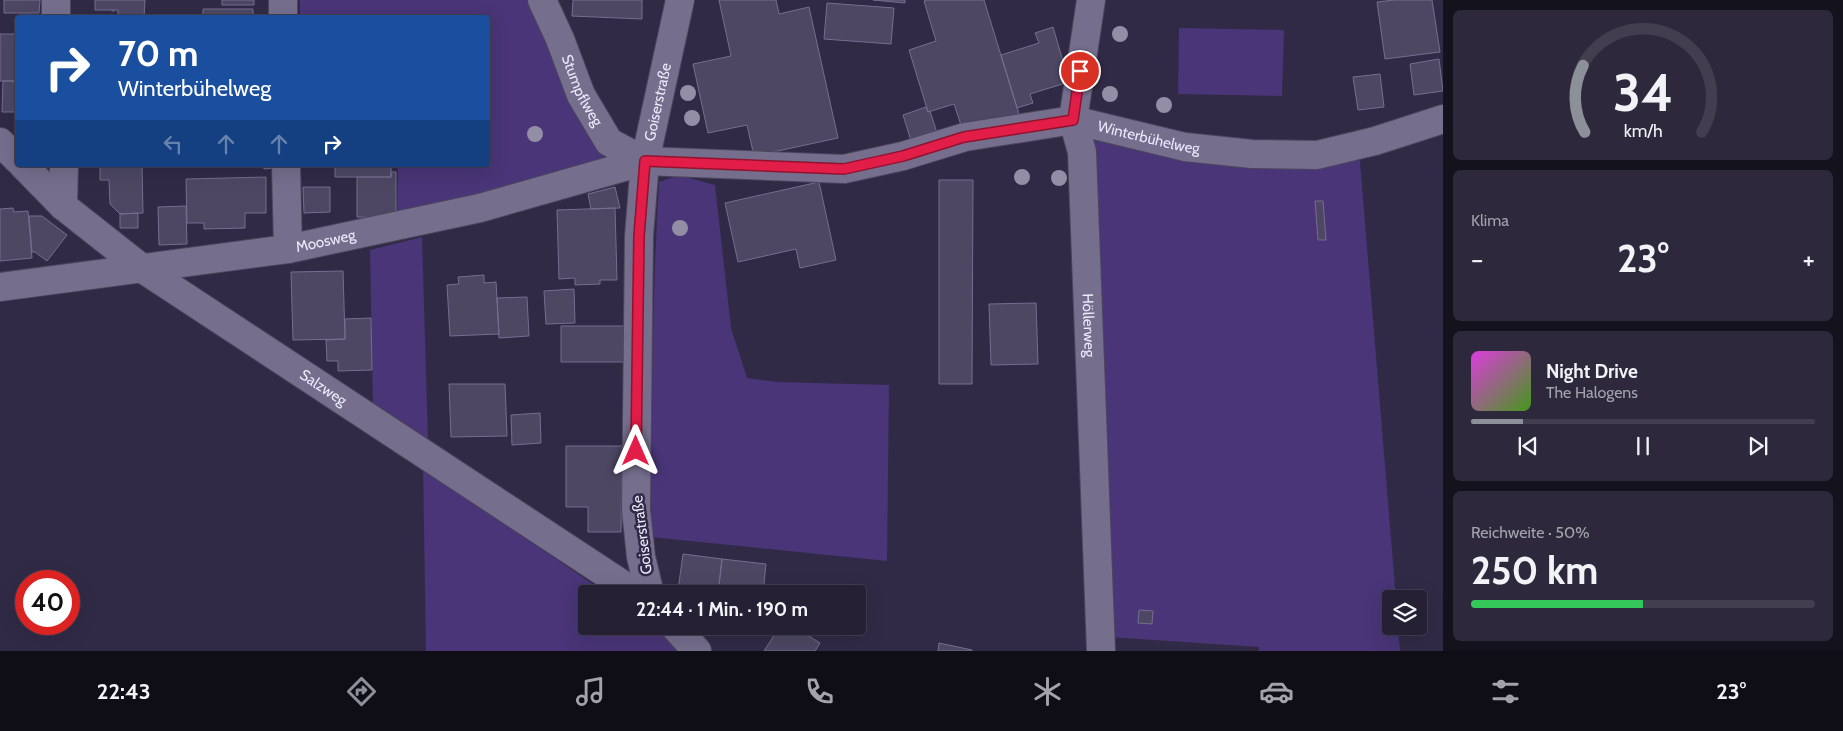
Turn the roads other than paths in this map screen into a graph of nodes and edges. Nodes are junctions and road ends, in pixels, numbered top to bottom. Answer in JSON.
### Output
{"nodes":[{"id":1,"x":56,"y":0,"type":"edge"},
{"id":2,"x":283,"y":0,"type":"edge"},
{"id":3,"x":542,"y":0,"type":"edge"},
{"id":4,"x":680,"y":0,"type":"edge"},
{"id":5,"x":1091,"y":0,"type":"edge"},
{"id":6,"x":56,"y":15,"type":"edge"},
{"id":7,"x":283,"y":15,"type":"edge"},
{"id":8,"x":1443,"y":118,"type":"edge"},
{"id":9,"x":1073,"y":120,"type":"junction"},
{"id":10,"x":0,"y":142,"type":"edge"},
{"id":11,"x":15,"y":157,"type":"edge"},
{"id":12,"x":645,"y":161,"type":"junction"},
{"id":13,"x":25,"y":167,"type":"edge"},
{"id":14,"x":64,"y":167,"type":"edge"},
{"id":15,"x":286,"y":167,"type":"edge"},
{"id":16,"x":63,"y":206,"type":"junction"},
{"id":17,"x":288,"y":249,"type":"junction"},
{"id":18,"x":143,"y":270,"type":"junction"},
{"id":19,"x":0,"y":287,"type":"edge"},
{"id":20,"x":623,"y":585,"type":"edge"},
{"id":21,"x":648,"y":585,"type":"edge"},
{"id":22,"x":683,"y":635,"type":"edge"},
{"id":23,"x":698,"y":651,"type":"edge"},
{"id":24,"x":1101,"y":651,"type":"edge"}],
"edges":[{"from":1,"to":6,"type":"street"},
{"from":2,"to":7,"type":"street"},
{"from":3,"to":12,"type":"street","name":"Stumpflweg"},
{"from":4,"to":12,"type":"street","name":"Goiserstraße"},
{"from":5,"to":9,"type":"street","name":"Höllerweg"},
{"from":8,"to":9,"type":"street","name":"Winterbühelweg"},
{"from":9,"to":12,"type":"street","name":"Winterbühelweg"},
{"from":9,"to":24,"type":"street","name":"Höllerweg"},
{"from":10,"to":11,"type":"street"},
{"from":12,"to":17,"type":"street","name":"Moosweg"},
{"from":12,"to":21,"type":"street","name":"Goiserstraße"},
{"from":13,"to":16,"type":"street","name":"Salzweg"},
{"from":14,"to":16,"type":"street"},
{"from":15,"to":17,"type":"street"},
{"from":16,"to":18,"type":"street","name":"Salzweg"},
{"from":17,"to":18,"type":"street","name":"Moosweg"},
{"from":18,"to":19,"type":"street","name":"Moosweg"},
{"from":18,"to":20,"type":"street","name":"Salzweg"},
{"from":22,"to":23,"type":"street"}]}
